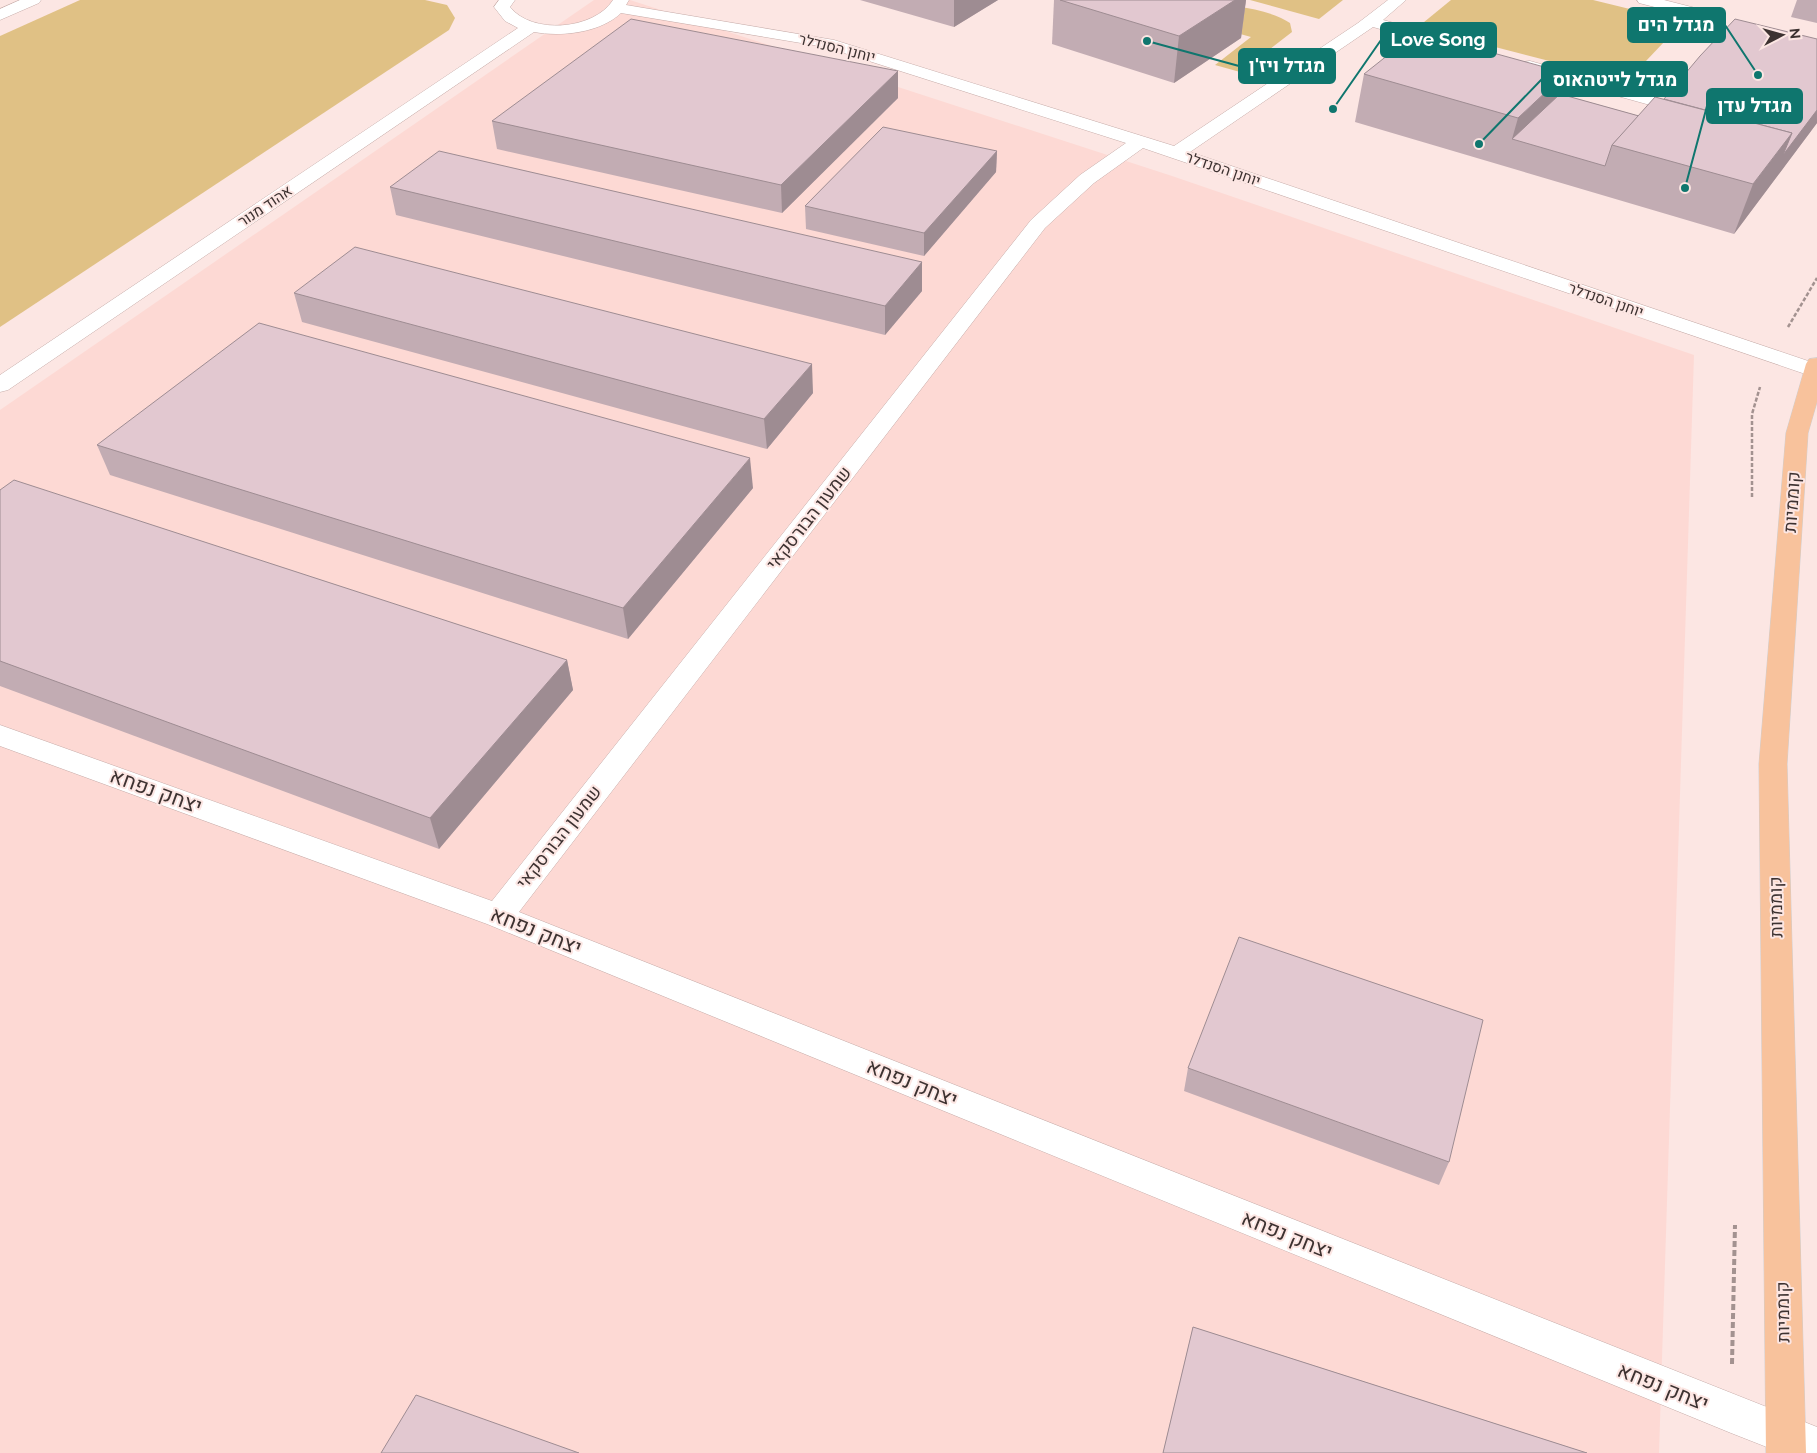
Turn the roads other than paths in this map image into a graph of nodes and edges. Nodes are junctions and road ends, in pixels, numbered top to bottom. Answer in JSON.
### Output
{"nodes":[{"id":1,"x":33,"y":0,"type":"edge"},
{"id":2,"x":506,"y":0,"type":"edge"},
{"id":3,"x":1398,"y":0,"type":"edge"},
{"id":4,"x":1645,"y":0,"type":"edge"},
{"id":5,"x":619,"y":4,"type":"edge"},
{"id":6,"x":0,"y":15,"type":"edge"},
{"id":7,"x":1716,"y":18,"type":"dead end"},
{"id":8,"x":1370,"y":21,"type":"junction"},
{"id":9,"x":530,"y":27,"type":"junction"},
{"id":10,"x":1464,"y":48,"type":"edge"},
{"id":11,"x":1510,"y":61,"type":"edge"},
{"id":12,"x":1650,"y":100,"type":"edge"},
{"id":13,"x":1140,"y":142,"type":"junction"},
{"id":14,"x":1176,"y":153,"type":"junction"},
{"id":15,"x":1816,"y":368,"type":"edge"},
{"id":16,"x":0,"y":385,"type":"edge"},
{"id":17,"x":0,"y":735,"type":"edge"},
{"id":18,"x":498,"y":916,"type":"junction"},
{"id":19,"x":1796,"y":1445,"type":"edge"}],
"edges":[{"from":1,"to":6,"type":"street"},
{"from":2,"to":9,"type":"street"},
{"from":3,"to":8,"type":"street"},
{"from":4,"to":7,"type":"street"},
{"from":5,"to":9,"type":"street"},
{"from":5,"to":13,"type":"street","name":"יוחנן הסנדלר"},
{"from":8,"to":10,"type":"street"},
{"from":8,"to":14,"type":"street"},
{"from":9,"to":16,"type":"street","name":"אהוד מנור"},
{"from":11,"to":12,"type":"street"},
{"from":13,"to":14,"type":"street","name":"יוחנן הסנדלר"},
{"from":13,"to":18,"type":"street","name":"שמעון הבורסקאי"},
{"from":14,"to":15,"type":"street","name":"יוחנן הסנדלר"},
{"from":15,"to":19,"type":"main road","name":"קוממיות"},
{"from":17,"to":18,"type":"street","name":"יצחק נפחא"},
{"from":18,"to":19,"type":"street","name":"יצחק נפחא"}]}
